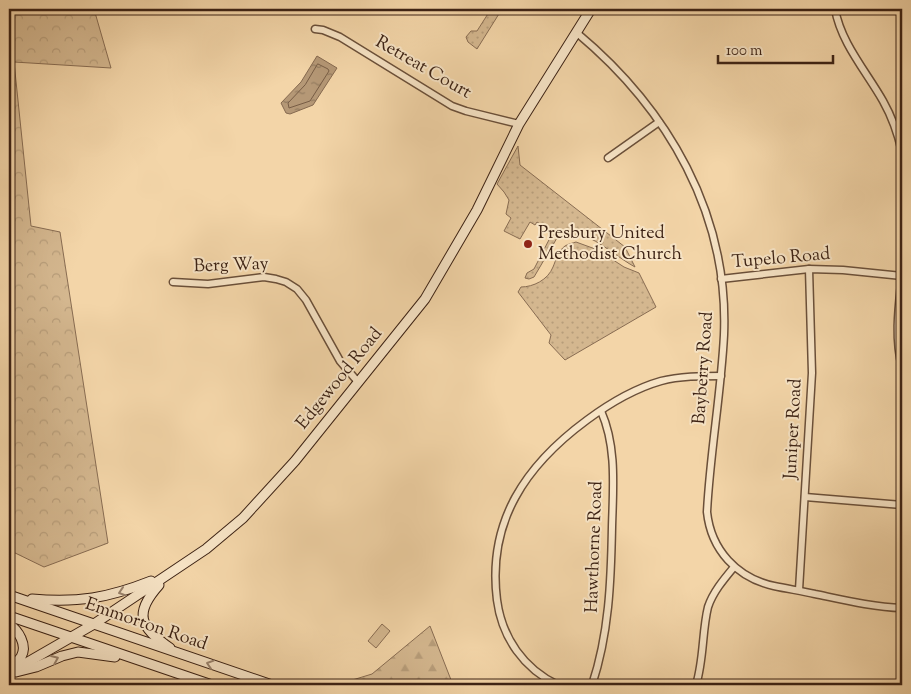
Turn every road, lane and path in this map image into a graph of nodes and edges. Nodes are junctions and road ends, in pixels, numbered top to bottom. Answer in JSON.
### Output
{"nodes":[{"id":1,"x":591,"y":9,"type":"edge"},
{"id":2,"x":834,"y":9,"type":"edge"},
{"id":3,"x":315,"y":30,"type":"dead end"},
{"id":4,"x":576,"y":33,"type":"junction"},
{"id":5,"x":659,"y":122,"type":"junction"},
{"id":6,"x":519,"y":124,"type":"junction"},
{"id":7,"x":902,"y":152,"type":"edge"},
{"id":8,"x":608,"y":158,"type":"dead end"},
{"id":9,"x":809,"y":269,"type":"junction"},
{"id":10,"x":902,"y":276,"type":"edge"},
{"id":11,"x":721,"y":279,"type":"junction"},
{"id":12,"x":173,"y":282,"type":"dead end"},
{"id":13,"x":902,"y":367,"type":"edge"},
{"id":14,"x":721,"y":376,"type":"junction"},
{"id":15,"x":358,"y":382,"type":"junction"},
{"id":16,"x":600,"y":411,"type":"junction"},
{"id":17,"x":805,"y":497,"type":"junction"},
{"id":18,"x":902,"y":505,"type":"edge"},
{"id":19,"x":734,"y":567,"type":"junction"},
{"id":20,"x":168,"y":575,"type":"junction"},
{"id":21,"x":799,"y":590,"type":"junction"},
{"id":22,"x":9,"y":595,"type":"edge"},
{"id":23,"x":902,"y":608,"type":"edge"},
{"id":24,"x":9,"y":616,"type":"edge"},
{"id":25,"x":9,"y":624,"type":"edge"},
{"id":26,"x":94,"y":624,"type":"junction"},
{"id":27,"x":72,"y":637,"type":"junction"},
{"id":28,"x":178,"y":654,"type":"junction"},
{"id":29,"x":139,"y":660,"type":"junction"},
{"id":30,"x":9,"y":672,"type":"edge"},
{"id":31,"x":212,"y":685,"type":"edge"},
{"id":32,"x":272,"y":685,"type":"edge"},
{"id":33,"x":558,"y":685,"type":"edge"},
{"id":34,"x":592,"y":685,"type":"edge"},
{"id":35,"x":696,"y":685,"type":"edge"}],
"edges":[{"from":1,"to":4,"type":"main road","name":"Edgewood Road"},
{"from":2,"to":7,"type":"street"},
{"from":3,"to":6,"type":"street","name":"Retreat Court"},
{"from":4,"to":5,"type":"street","name":"Bayberry Road"},
{"from":4,"to":6,"type":"main road","name":"Edgewood Road"},
{"from":5,"to":8,"type":"street"},
{"from":5,"to":11,"type":"street","name":"Bayberry Road"},
{"from":6,"to":15,"type":"main road","name":"Edgewood Road"},
{"from":9,"to":10,"type":"street","name":"Tupelo Road"},
{"from":9,"to":11,"type":"street","name":"Tupelo Road"},
{"from":9,"to":17,"type":"street","name":"Juniper Road"},
{"from":10,"to":13,"type":"street"},
{"from":11,"to":14,"type":"street","name":"Bayberry Road"},
{"from":12,"to":15,"type":"street","name":"Berg Way"},
{"from":14,"to":16,"type":"street"},
{"from":14,"to":19,"type":"street","name":"Bayberry Road"},
{"from":15,"to":20,"type":"main road","name":"Edgewood Road"},
{"from":16,"to":33,"type":"street"},
{"from":16,"to":34,"type":"street","name":"Hawthorne Road"},
{"from":17,"to":18,"type":"street"},
{"from":17,"to":21,"type":"street","name":"Juniper Road"},
{"from":19,"to":21,"type":"street","name":"Bayberry Road"},
{"from":19,"to":35,"type":"street"},
{"from":20,"to":22,"type":"main road","one_way":true},
{"from":20,"to":26,"type":"main road","name":"Edgewood Road"},
{"from":20,"to":28,"type":"main road"},
{"from":21,"to":23,"type":"street","name":"Bayberry Road"},
{"from":22,"to":26,"type":"main road","name":"Emmorton Road"},
{"from":24,"to":27,"type":"main road","name":"Emmorton Road"},
{"from":25,"to":30,"type":"main road"},
{"from":26,"to":27,"type":"main road","name":"Edgewood Road"},
{"from":26,"to":28,"type":"main road","name":"Emmorton Road"},
{"from":27,"to":29,"type":"main road","name":"Emmorton Road"},
{"from":27,"to":30,"type":"main road","name":"Edgewood Road"},
{"from":32,"to":28,"type":"main road","name":"Emmorton Road","one_way":true},
{"from":30,"to":29,"type":"main road","one_way":true},
{"from":29,"to":31,"type":"main road","name":"Emmorton Road"}]}
